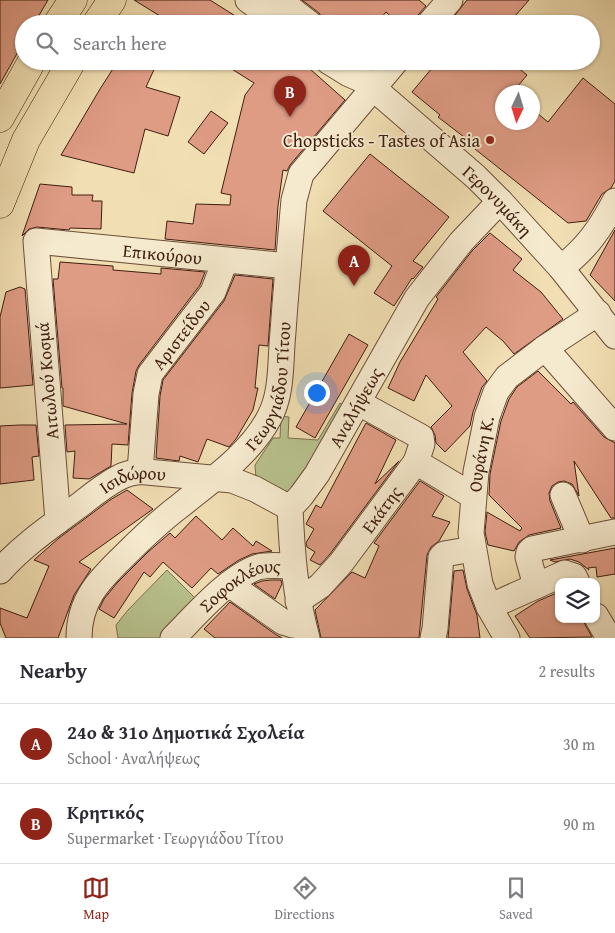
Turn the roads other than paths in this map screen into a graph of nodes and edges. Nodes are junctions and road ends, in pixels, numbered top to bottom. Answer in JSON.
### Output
{"nodes":[{"id":1,"x":73,"y":0,"type":"edge"},
{"id":2,"x":112,"y":0,"type":"edge"},
{"id":3,"x":248,"y":0,"type":"edge"},
{"id":4,"x":279,"y":0,"type":"edge"},
{"id":5,"x":450,"y":0,"type":"edge"},
{"id":6,"x":63,"y":15,"type":"edge"},
{"id":7,"x":102,"y":15,"type":"edge"},
{"id":8,"x":269,"y":15,"type":"edge"},
{"id":9,"x":298,"y":15,"type":"edge"},
{"id":10,"x":437,"y":15,"type":"edge"},
{"id":11,"x":27,"y":70,"type":"edge"},
{"id":12,"x":67,"y":70,"type":"edge"},
{"id":13,"x":343,"y":70,"type":"edge"},
{"id":14,"x":377,"y":70,"type":"edge"},
{"id":15,"x":363,"y":77,"type":"edge"},
{"id":16,"x":0,"y":118,"type":"edge"},
{"id":17,"x":500,"y":201,"type":"junction"},
{"id":18,"x":615,"y":201,"type":"edge"},
{"id":19,"x":0,"y":204,"type":"edge"},
{"id":20,"x":36,"y":241,"type":"joint"},
{"id":21,"x":225,"y":261,"type":"junction"},
{"id":22,"x":288,"y":266,"type":"junction"},
{"id":23,"x":561,"y":268,"type":"junction"},
{"id":24,"x":598,"y":313,"type":"junction"},
{"id":25,"x":615,"y":336,"type":"edge"},
{"id":26,"x":545,"y":348,"type":"junction"},
{"id":27,"x":359,"y":403,"type":"junction"},
{"id":28,"x":615,"y":428,"type":"edge"},
{"id":29,"x":416,"y":462,"type":"junction"},
{"id":30,"x":140,"y":471,"type":"junction"},
{"id":31,"x":215,"y":478,"type":"junction"},
{"id":32,"x":564,"y":495,"type":"dead end"},
{"id":33,"x":472,"y":496,"type":"junction"},
{"id":34,"x":290,"y":508,"type":"junction"},
{"id":35,"x":58,"y":520,"type":"junction"},
{"id":36,"x":615,"y":532,"type":"edge"},
{"id":37,"x":582,"y":540,"type":"junction"},
{"id":38,"x":473,"y":549,"type":"junction"},
{"id":39,"x":293,"y":566,"type":"junction"},
{"id":40,"x":0,"y":571,"type":"edge"},
{"id":41,"x":575,"y":578,"type":"edge"},
{"id":42,"x":229,"y":584,"type":"junction"},
{"id":43,"x":536,"y":586,"type":"junction"},
{"id":44,"x":298,"y":601,"type":"junction"},
{"id":45,"x":489,"y":607,"type":"junction"},
{"id":46,"x":600,"y":623,"type":"edge"},
{"id":47,"x":305,"y":631,"type":"edge"},
{"id":48,"x":79,"y":638,"type":"edge"},
{"id":49,"x":173,"y":638,"type":"edge"},
{"id":50,"x":433,"y":638,"type":"edge"},
{"id":51,"x":507,"y":638,"type":"edge"},
{"id":52,"x":609,"y":638,"type":"edge"}],
"edges":[{"from":1,"to":6,"type":"main road"},
{"from":2,"to":7,"type":"main road"},
{"from":3,"to":8,"type":"street"},
{"from":4,"to":9,"type":"street"},
{"from":5,"to":10,"type":"street"},
{"from":11,"to":16,"type":"main road"},
{"from":12,"to":19,"type":"main road"},
{"from":13,"to":15,"type":"street","name":"Γερονυμάκη"},
{"from":14,"to":15,"type":"street","name":"Γεωργιάδου Τίτου"},
{"from":15,"to":17,"type":"street","name":"Γερονυμάκη"},
{"from":15,"to":22,"type":"street","name":"Γεωργιάδου Τίτου"},
{"from":17,"to":23,"type":"street","name":"Γερονυμάκη"},
{"from":17,"to":27,"type":"street","name":"Αναλήψεως"},
{"from":18,"to":23,"type":"street"},
{"from":20,"to":21,"type":"street","name":"Επικούρου"},
{"from":20,"to":35,"type":"street","name":"Αιτωλού Κοσμά"},
{"from":21,"to":22,"type":"street","name":"Επικούρου"},
{"from":21,"to":30,"type":"street","name":"Αριστείδου"},
{"from":22,"to":31,"type":"street","name":"Γεωργιάδου Τίτου"},
{"from":23,"to":24,"type":"street","name":"Γερονυμάκη"},
{"from":24,"to":25,"type":"street","name":"Γερονυμάκη"},
{"from":24,"to":26,"type":"street","name":"Ουράνη Κ."},
{"from":26,"to":28,"type":"street"},
{"from":26,"to":33,"type":"street","name":"Ουράνη Κ."},
{"from":27,"to":29,"type":"street"},
{"from":27,"to":34,"type":"street","name":"Αναλήψεως"},
{"from":29,"to":33,"type":"street"},
{"from":29,"to":44,"type":"street","name":"Εκάτης"},
{"from":30,"to":31,"type":"street","name":"Ισιδώρου"},
{"from":30,"to":35,"type":"street","name":"Ισιδώρου"},
{"from":31,"to":34,"type":"street","name":"Ισιδώρου"},
{"from":31,"to":48,"type":"street","name":"Γεωργιάδου Τίτου"},
{"from":32,"to":37,"type":"street"},
{"from":33,"to":38,"type":"street","name":"Ουράνη Κ."},
{"from":34,"to":39,"type":"street"},
{"from":35,"to":40,"type":"street","name":"Ισιδώρου"},
{"from":36,"to":37,"type":"street"},
{"from":37,"to":43,"type":"street"},
{"from":38,"to":45,"type":"street","name":"Ουράνη Κ."},
{"from":38,"to":50,"type":"street"},
{"from":39,"to":42,"type":"street","name":"Σοφοκλέους"},
{"from":39,"to":44,"type":"street"},
{"from":41,"to":43,"type":"street"},
{"from":42,"to":47,"type":"street"},
{"from":42,"to":49,"type":"street","name":"Σοφοκλέους"},
{"from":43,"to":45,"type":"street"},
{"from":44,"to":47,"type":"street"},
{"from":45,"to":51,"type":"street","name":"Ουράνη Κ."},
{"from":46,"to":52,"type":"street"}]}
